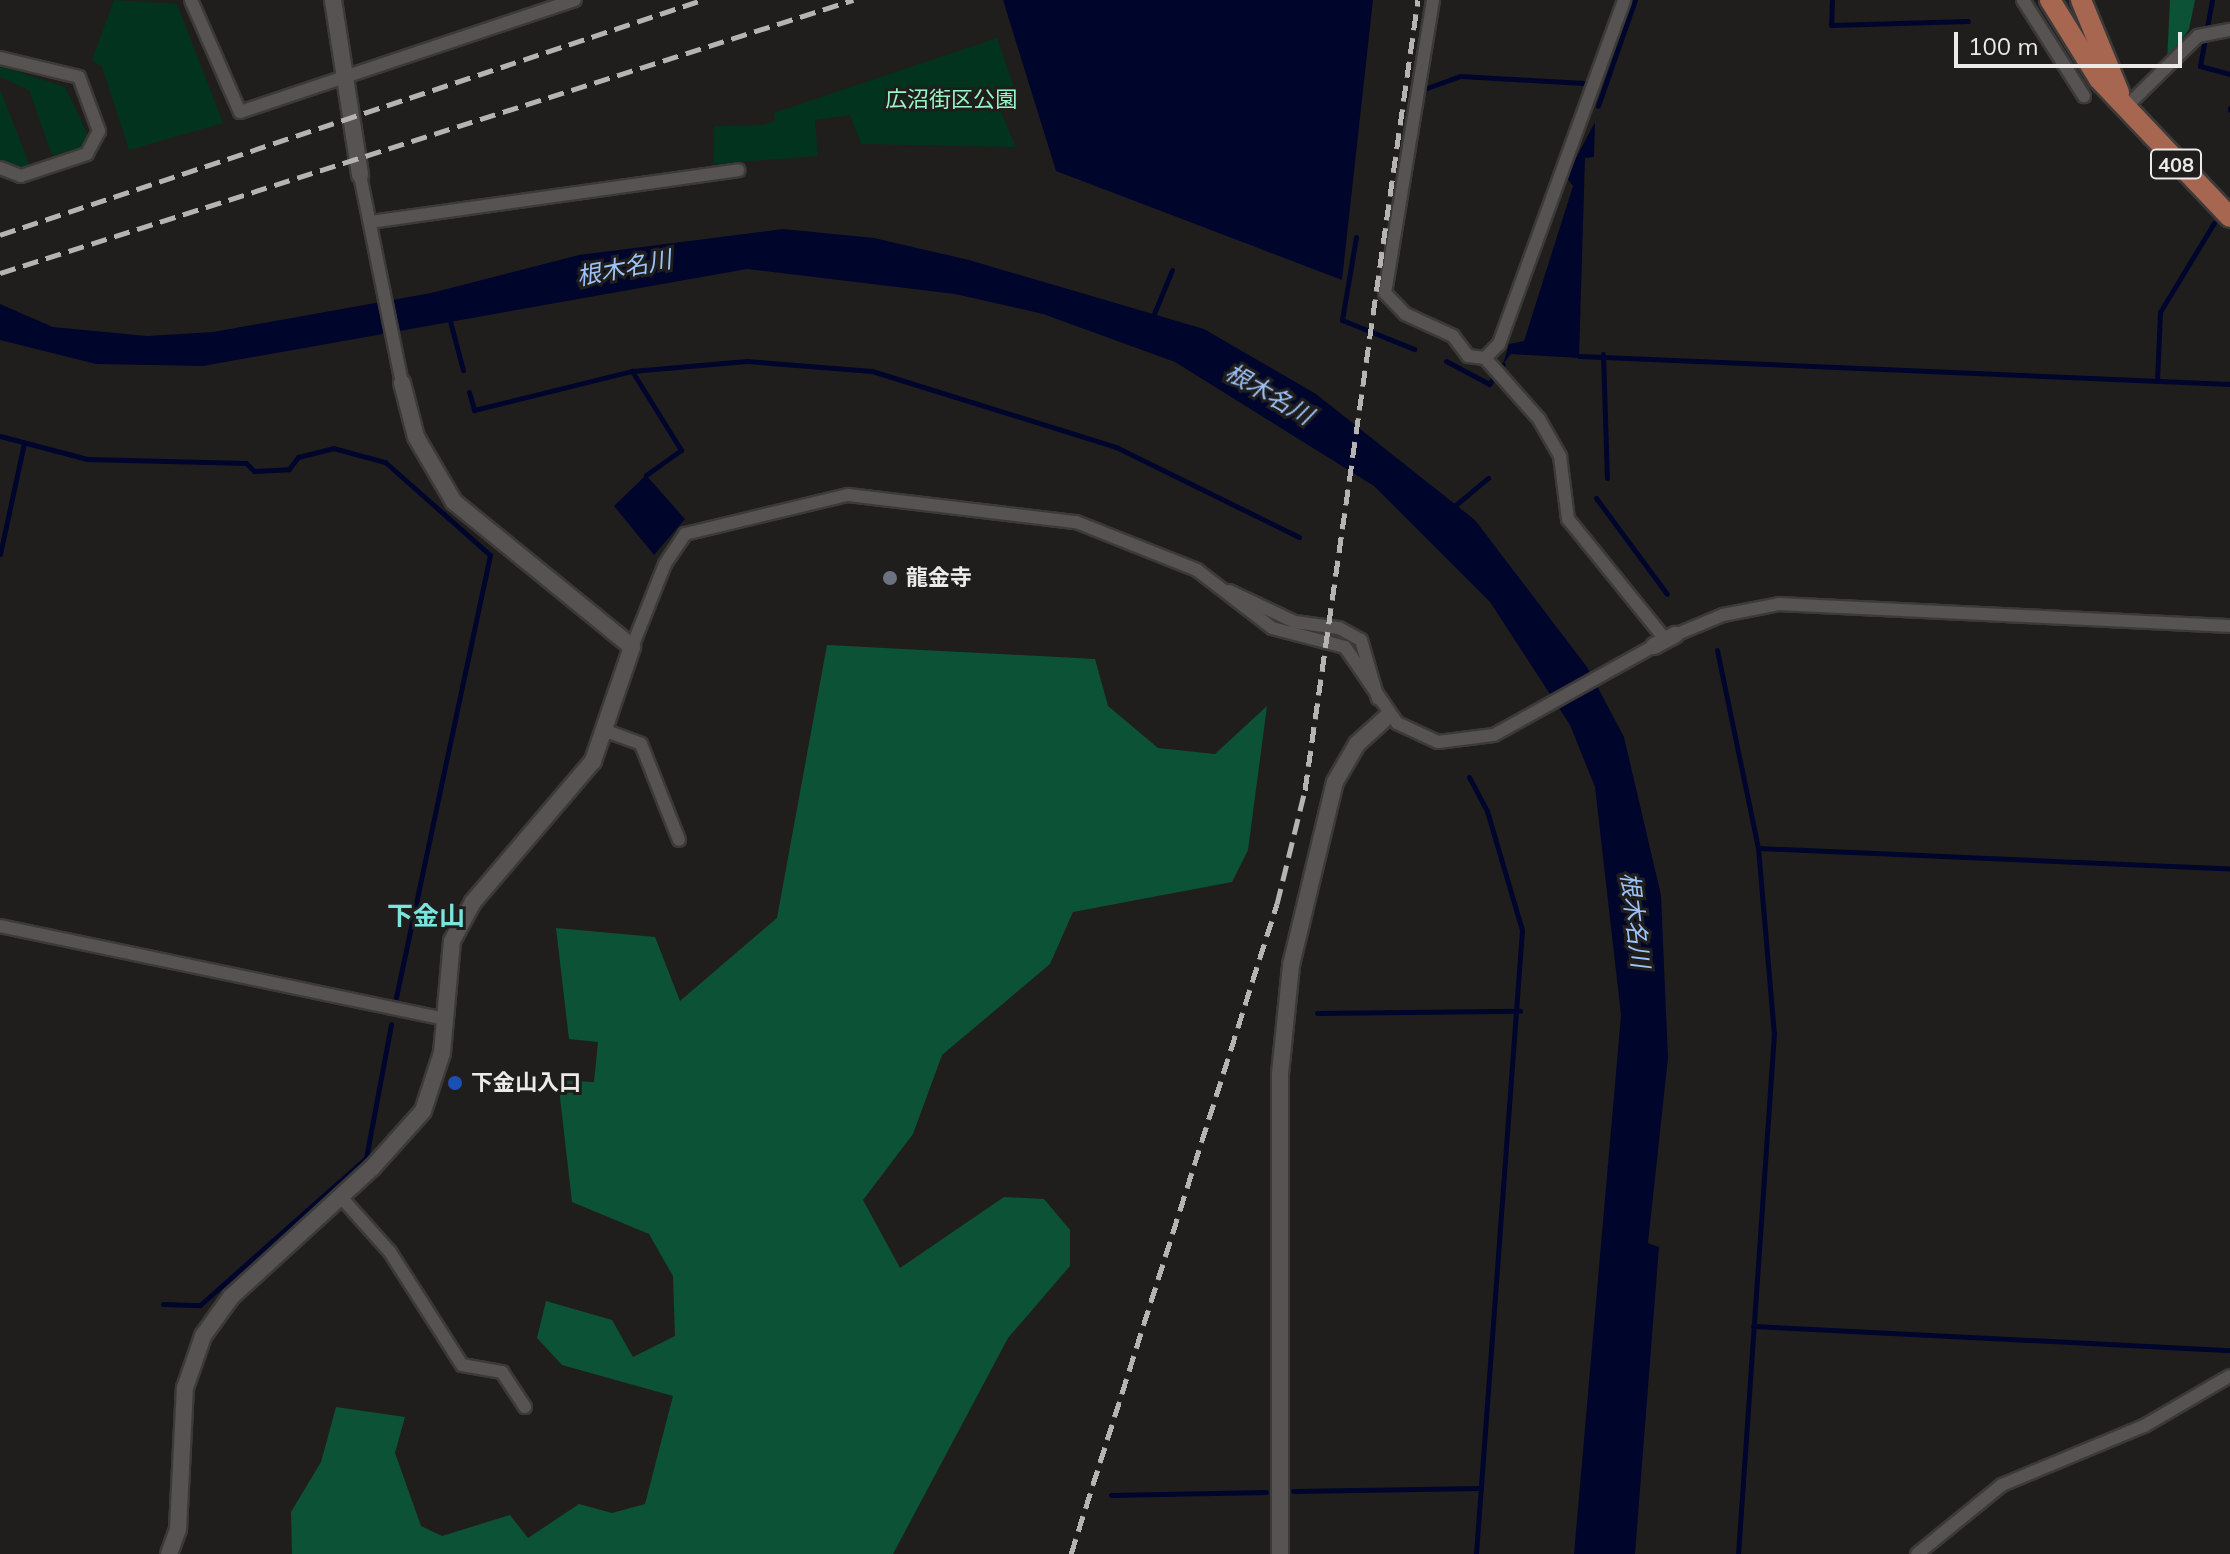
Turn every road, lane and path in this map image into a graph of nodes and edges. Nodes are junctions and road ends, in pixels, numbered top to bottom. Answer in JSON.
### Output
{"nodes":[{"id":1,"x":191,"y":0,"type":"edge"},
{"id":2,"x":333,"y":0,"type":"edge"},
{"id":3,"x":575,"y":0,"type":"edge"},
{"id":4,"x":1433,"y":0,"type":"edge"},
{"id":5,"x":1624,"y":0,"type":"edge"},
{"id":6,"x":2023,"y":0,"type":"edge"},
{"id":7,"x":2050,"y":0,"type":"edge"},
{"id":8,"x":2081,"y":0,"type":"edge"},
{"id":9,"x":2230,"y":30,"type":"edge"},
{"id":10,"x":0,"y":58,"type":"edge"},
{"id":11,"x":343,"y":81,"type":"junction"},
{"id":12,"x":2084,"y":96,"type":"dead end"},
{"id":13,"x":2126,"y":107,"type":"junction"},
{"id":14,"x":0,"y":168,"type":"edge"},
{"id":15,"x":738,"y":170,"type":"dead end"},
{"id":16,"x":360,"y":175,"type":"joint"},
{"id":17,"x":2230,"y":216,"type":"edge"},
{"id":18,"x":370,"y":222,"type":"junction"},
{"id":19,"x":1494,"y":369,"type":"junction"},
{"id":20,"x":402,"y":383,"type":"joint"},
{"id":21,"x":2230,"y":626,"type":"edge"},
{"id":22,"x":1665,"y":640,"type":"junction"},
{"id":23,"x":632,"y":647,"type":"junction"},
{"id":24,"x":1384,"y":708,"type":"junction"},
{"id":25,"x":606,"y":731,"type":"junction"},
{"id":26,"x":679,"y":840,"type":"dead end"},
{"id":27,"x":0,"y":926,"type":"edge"},
{"id":28,"x":444,"y":1019,"type":"junction"},
{"id":29,"x":340,"y":1196,"type":"junction"},
{"id":30,"x":2230,"y":1376,"type":"edge"},
{"id":31,"x":525,"y":1407,"type":"dead end"},
{"id":32,"x":169,"y":1554,"type":"edge"},
{"id":33,"x":1280,"y":1554,"type":"edge"},
{"id":34,"x":1917,"y":1554,"type":"edge"}],
"edges":[{"from":1,"to":11,"type":"street"},
{"from":2,"to":11,"type":"street"},
{"from":3,"to":11,"type":"street"},
{"from":4,"to":19,"type":"street"},
{"from":5,"to":19,"type":"street"},
{"from":6,"to":12,"type":"street"},
{"from":7,"to":13,"type":"highway","number":"408"},
{"from":8,"to":13,"type":"highway"},
{"from":9,"to":13,"type":"street"},
{"from":10,"to":14,"type":"street"},
{"from":11,"to":16,"type":"street"},
{"from":13,"to":17,"type":"highway","number":"408"},
{"from":15,"to":18,"type":"street"},
{"from":16,"to":18,"type":"street"},
{"from":18,"to":20,"type":"street"},
{"from":19,"to":22,"type":"street"},
{"from":20,"to":23,"type":"street"},
{"from":21,"to":22,"type":"street"},
{"from":22,"to":24,"type":"street"},
{"from":23,"to":24,"type":"street"},
{"from":23,"to":25,"type":"street"},
{"from":24,"to":33,"type":"street"},
{"from":25,"to":26,"type":"street"},
{"from":25,"to":28,"type":"street"},
{"from":27,"to":28,"type":"street"},
{"from":28,"to":29,"type":"street"},
{"from":29,"to":31,"type":"street"},
{"from":29,"to":32,"type":"street"},
{"from":30,"to":34,"type":"street"}]}
